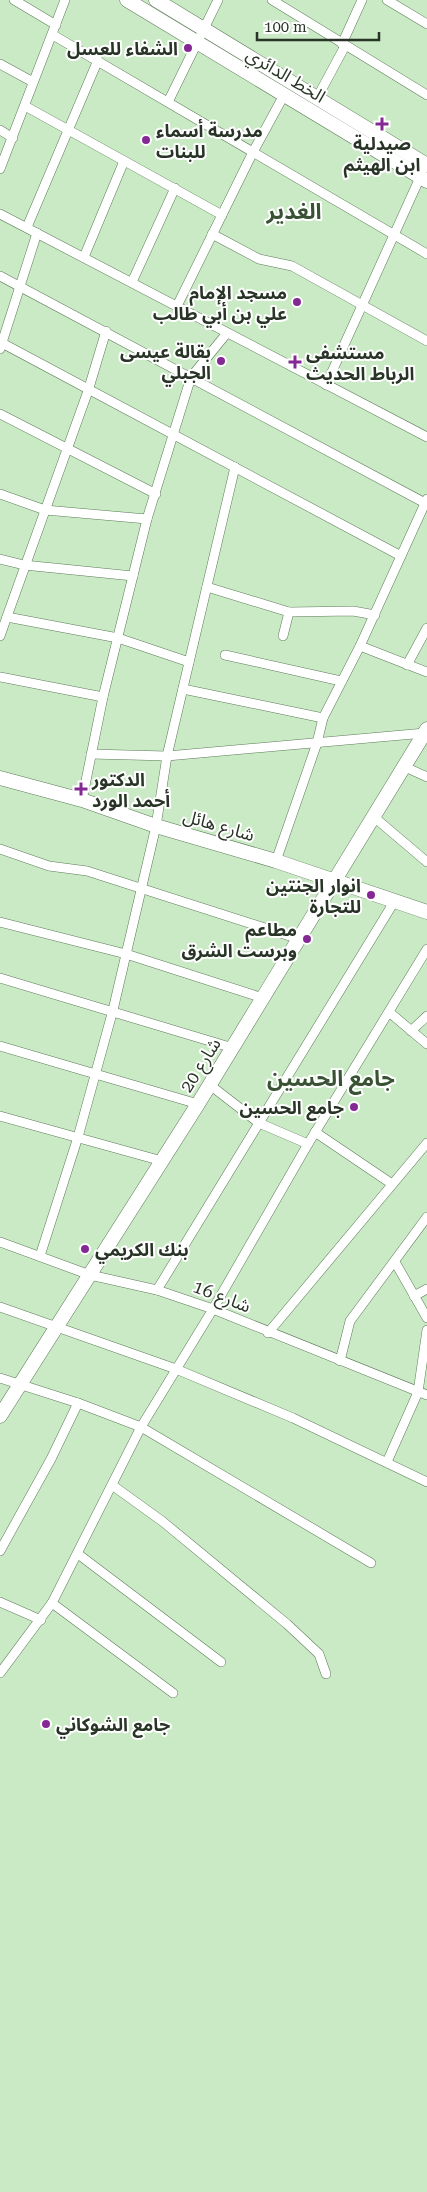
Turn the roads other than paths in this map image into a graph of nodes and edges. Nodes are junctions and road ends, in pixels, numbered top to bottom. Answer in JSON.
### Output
{"nodes":[{"id":1,"x":14,"y":0,"type":"edge"},
{"id":2,"x":65,"y":0,"type":"edge"},
{"id":3,"x":127,"y":0,"type":"edge"},
{"id":4,"x":156,"y":0,"type":"edge"},
{"id":5,"x":218,"y":0,"type":"edge"},
{"id":6,"x":272,"y":0,"type":"edge"},
{"id":7,"x":362,"y":0,"type":"edge"},
{"id":8,"x":387,"y":0,"type":"edge"},
{"id":9,"x":427,"y":24,"type":"edge"},
{"id":10,"x":56,"y":25,"type":"junction"},
{"id":11,"x":204,"y":30,"type":"junction"},
{"id":12,"x":53,"y":35,"type":"junction"},
{"id":13,"x":198,"y":44,"type":"junction"},
{"id":14,"x":344,"y":45,"type":"junction"},
{"id":15,"x":98,"y":60,"type":"junction"},
{"id":16,"x":0,"y":64,"type":"edge"},
{"id":17,"x":33,"y":82,"type":"junction"},
{"id":18,"x":284,"y":95,"type":"junction"},
{"id":19,"x":427,"y":96,"type":"edge"},
{"id":20,"x":317,"y":98,"type":"junction"},
{"id":21,"x":168,"y":102,"type":"junction"},
{"id":22,"x":25,"y":106,"type":"junction"},
{"id":23,"x":0,"y":130,"type":"edge"},
{"id":24,"x":69,"y":130,"type":"junction"},
{"id":25,"x":13,"y":138,"type":"junction"},
{"id":26,"x":253,"y":152,"type":"junction"},
{"id":27,"x":124,"y":161,"type":"junction"},
{"id":28,"x":427,"y":163,"type":"edge"},
{"id":29,"x":0,"y":169,"type":"edge"},
{"id":30,"x":423,"y":179,"type":"edge"},
{"id":31,"x":175,"y":188,"type":"junction"},
{"id":32,"x":0,"y":214,"type":"edge"},
{"id":33,"x":222,"y":215,"type":"junction"},
{"id":34,"x":27,"y":227,"type":"junction"},
{"id":35,"x":37,"y":233,"type":"junction"},
{"id":36,"x":212,"y":234,"type":"junction"},
{"id":37,"x":394,"y":234,"type":"junction"},
{"id":38,"x":427,"y":254,"type":"edge"},
{"id":39,"x":84,"y":257,"type":"junction"},
{"id":40,"x":0,"y":276,"type":"edge"},
{"id":41,"x":132,"y":282,"type":"junction"},
{"id":42,"x":20,"y":286,"type":"junction"},
{"id":43,"x":361,"y":304,"type":"junction"},
{"id":44,"x":177,"y":306,"type":"junction"},
{"id":45,"x":106,"y":331,"type":"junction"},
{"id":46,"x":227,"y":333,"type":"junction"},
{"id":47,"x":427,"y":341,"type":"edge"},
{"id":48,"x":1,"y":345,"type":"edge"},
{"id":49,"x":191,"y":377,"type":"junction"},
{"id":50,"x":326,"y":385,"type":"junction"},
{"id":51,"x":88,"y":391,"type":"junction"},
{"id":52,"x":0,"y":414,"type":"edge"},
{"id":53,"x":174,"y":435,"type":"junction"},
{"id":54,"x":427,"y":437,"type":"edge"},
{"id":55,"x":67,"y":448,"type":"junction"},
{"id":56,"x":235,"y":467,"type":"junction"},
{"id":57,"x":0,"y":494,"type":"edge"},
{"id":58,"x":156,"y":494,"type":"junction"},
{"id":59,"x":426,"y":502,"type":"edge"},
{"id":60,"x":45,"y":510,"type":"junction"},
{"id":61,"x":147,"y":519,"type":"junction"},
{"id":62,"x":401,"y":556,"type":"junction"},
{"id":63,"x":0,"y":559,"type":"edge"},
{"id":64,"x":24,"y":565,"type":"junction"},
{"id":65,"x":133,"y":576,"type":"junction"},
{"id":66,"x":207,"y":587,"type":"junction"},
{"id":67,"x":289,"y":612,"type":"junction"},
{"id":68,"x":374,"y":614,"type":"junction"},
{"id":69,"x":7,"y":618,"type":"junction"},
{"id":70,"x":427,"y":628,"type":"edge"},
{"id":71,"x":0,"y":634,"type":"edge"},
{"id":72,"x":283,"y":636,"type":"dead end"},
{"id":73,"x":118,"y":638,"type":"junction"},
{"id":74,"x":360,"y":646,"type":"junction"},
{"id":75,"x":225,"y":655,"type":"dead end"},
{"id":76,"x":189,"y":662,"type":"junction"},
{"id":77,"x":408,"y":665,"type":"junction"},
{"id":78,"x":427,"y":672,"type":"edge"},
{"id":79,"x":0,"y":677,"type":"edge"},
{"id":80,"x":341,"y":681,"type":"junction"},
{"id":81,"x":183,"y":689,"type":"junction"},
{"id":82,"x":103,"y":697,"type":"junction"},
{"id":83,"x":323,"y":718,"type":"junction"},
{"id":84,"x":426,"y":731,"type":"edge"},
{"id":85,"x":318,"y":742,"type":"junction"},
{"id":86,"x":91,"y":754,"type":"junction"},
{"id":87,"x":167,"y":756,"type":"junction"},
{"id":88,"x":405,"y":767,"type":"junction"},
{"id":89,"x":427,"y":777,"type":"edge"},
{"id":90,"x":0,"y":778,"type":"edge"},
{"id":91,"x":82,"y":800,"type":"junction"},
{"id":92,"x":374,"y":817,"type":"junction"},
{"id":93,"x":156,"y":826,"type":"junction"},
{"id":94,"x":0,"y":849,"type":"edge"},
{"id":95,"x":426,"y":860,"type":"edge"},
{"id":96,"x":276,"y":861,"type":"junction"},
{"id":97,"x":334,"y":882,"type":"junction"},
{"id":98,"x":142,"y":889,"type":"junction"},
{"id":99,"x":394,"y":902,"type":"junction"},
{"id":100,"x":427,"y":912,"type":"edge"},
{"id":101,"x":0,"y":922,"type":"edge"},
{"id":102,"x":299,"y":939,"type":"junction"},
{"id":103,"x":427,"y":949,"type":"edge"},
{"id":104,"x":126,"y":954,"type":"junction"},
{"id":105,"x":0,"y":978,"type":"edge"},
{"id":106,"x":263,"y":998,"type":"junction"},
{"id":107,"x":113,"y":1010,"type":"junction"},
{"id":108,"x":389,"y":1012,"type":"junction"},
{"id":109,"x":427,"y":1016,"type":"edge"},
{"id":110,"x":411,"y":1031,"type":"junction"},
{"id":111,"x":427,"y":1044,"type":"edge"},
{"id":112,"x":0,"y":1046,"type":"edge"},
{"id":113,"x":233,"y":1048,"type":"junction"},
{"id":114,"x":96,"y":1073,"type":"junction"},
{"id":115,"x":210,"y":1085,"type":"junction"},
{"id":116,"x":198,"y":1104,"type":"junction"},
{"id":117,"x":0,"y":1116,"type":"edge"},
{"id":118,"x":259,"y":1123,"type":"junction"},
{"id":119,"x":315,"y":1132,"type":"junction"},
{"id":120,"x":78,"y":1137,"type":"junction"},
{"id":121,"x":427,"y":1143,"type":"edge"},
{"id":122,"x":308,"y":1144,"type":"junction"},
{"id":123,"x":162,"y":1161,"type":"junction"},
{"id":124,"x":392,"y":1184,"type":"junction"},
{"id":125,"x":427,"y":1217,"type":"edge"},
{"id":126,"x":0,"y":1242,"type":"edge"},
{"id":127,"x":40,"y":1256,"type":"junction"},
{"id":128,"x":394,"y":1262,"type":"junction"},
{"id":129,"x":90,"y":1274,"type":"junction"},
{"id":130,"x":427,"y":1288,"type":"edge"},
{"id":131,"x":157,"y":1290,"type":"junction"},
{"id":132,"x":414,"y":1296,"type":"junction"},
{"id":133,"x":0,"y":1307,"type":"edge"},
{"id":134,"x":213,"y":1309,"type":"junction"},
{"id":135,"x":427,"y":1318,"type":"edge"},
{"id":136,"x":57,"y":1327,"type":"junction"},
{"id":137,"x":427,"y":1330,"type":"edge"},
{"id":138,"x":268,"y":1332,"type":"junction"},
{"id":139,"x":340,"y":1361,"type":"junction"},
{"id":140,"x":176,"y":1369,"type":"junction"},
{"id":141,"x":0,"y":1378,"type":"edge"},
{"id":142,"x":20,"y":1385,"type":"junction"},
{"id":143,"x":423,"y":1393,"type":"edge"},
{"id":144,"x":78,"y":1403,"type":"junction"},
{"id":145,"x":0,"y":1416,"type":"edge"},
{"id":146,"x":141,"y":1427,"type":"junction"},
{"id":147,"x":388,"y":1462,"type":"junction"},
{"id":148,"x":427,"y":1482,"type":"edge"},
{"id":149,"x":112,"y":1485,"type":"junction"},
{"id":150,"x":0,"y":1551,"type":"edge"},
{"id":151,"x":78,"y":1554,"type":"junction"},
{"id":152,"x":371,"y":1563,"type":"dead end"},
{"id":153,"x":0,"y":1602,"type":"edge"},
{"id":154,"x":52,"y":1603,"type":"junction"},
{"id":155,"x":41,"y":1620,"type":"junction"},
{"id":156,"x":221,"y":1662,"type":"dead end"},
{"id":157,"x":0,"y":1673,"type":"edge"},
{"id":158,"x":326,"y":1674,"type":"dead end"},
{"id":159,"x":173,"y":1693,"type":"dead end"}],
"edges":[{"from":1,"to":10,"type":"street"},
{"from":2,"to":10,"type":"street"},
{"from":3,"to":13,"type":"street","name":"الخط الدائري"},
{"from":4,"to":11,"type":"street","name":"الخط الدائري"},
{"from":5,"to":11,"type":"street"},
{"from":6,"to":14,"type":"street"},
{"from":7,"to":14,"type":"street"},
{"from":8,"to":9,"type":"street"},
{"from":10,"to":12,"type":"street"},
{"from":11,"to":13,"type":"street"},
{"from":11,"to":20,"type":"street","name":"الخط الدائري"},
{"from":12,"to":15,"type":"street"},
{"from":12,"to":17,"type":"street"},
{"from":13,"to":18,"type":"street","name":"الخط الدائري"},
{"from":13,"to":21,"type":"street"},
{"from":14,"to":19,"type":"street"},
{"from":14,"to":20,"type":"street"},
{"from":15,"to":21,"type":"street"},
{"from":15,"to":24,"type":"street"},
{"from":16,"to":17,"type":"street"},
{"from":17,"to":22,"type":"street"},
{"from":18,"to":26,"type":"street"},
{"from":18,"to":30,"type":"street","name":"الخط الدائري"},
{"from":20,"to":28,"type":"street","name":"الخط الدائري"},
{"from":21,"to":26,"type":"street"},
{"from":22,"to":24,"type":"street"},
{"from":22,"to":25,"type":"street"},
{"from":23,"to":25,"type":"street"},
{"from":24,"to":27,"type":"street"},
{"from":24,"to":34,"type":"street"},
{"from":25,"to":29,"type":"street"},
{"from":26,"to":33,"type":"street"},
{"from":26,"to":37,"type":"street"},
{"from":27,"to":31,"type":"street"},
{"from":27,"to":39,"type":"street"},
{"from":28,"to":30,"type":"street"},
{"from":30,"to":37,"type":"street"},
{"from":31,"to":33,"type":"street"},
{"from":31,"to":41,"type":"street"},
{"from":32,"to":34,"type":"street"},
{"from":33,"to":36,"type":"street"},
{"from":34,"to":35,"type":"street"},
{"from":35,"to":39,"type":"street"},
{"from":35,"to":42,"type":"street"},
{"from":36,"to":43,"type":"street"},
{"from":36,"to":44,"type":"street"},
{"from":37,"to":38,"type":"street"},
{"from":37,"to":43,"type":"street"},
{"from":39,"to":41,"type":"street"},
{"from":40,"to":42,"type":"street"},
{"from":41,"to":44,"type":"street"},
{"from":42,"to":45,"type":"street"},
{"from":42,"to":48,"type":"street"},
{"from":43,"to":47,"type":"street"},
{"from":43,"to":50,"type":"street"},
{"from":44,"to":46,"type":"street"},
{"from":45,"to":49,"type":"street"},
{"from":45,"to":51,"type":"street"},
{"from":46,"to":49,"type":"street"},
{"from":46,"to":50,"type":"street"},
{"from":48,"to":51,"type":"street"},
{"from":49,"to":53,"type":"street"},
{"from":49,"to":59,"type":"street"},
{"from":50,"to":54,"type":"street"},
{"from":51,"to":53,"type":"street"},
{"from":51,"to":55,"type":"street"},
{"from":52,"to":55,"type":"street"},
{"from":53,"to":56,"type":"street"},
{"from":53,"to":58,"type":"street"},
{"from":55,"to":58,"type":"street"},
{"from":55,"to":60,"type":"street"},
{"from":56,"to":62,"type":"street"},
{"from":56,"to":66,"type":"street"},
{"from":57,"to":60,"type":"street"},
{"from":58,"to":61,"type":"street"},
{"from":59,"to":62,"type":"street"},
{"from":60,"to":61,"type":"street"},
{"from":60,"to":64,"type":"street"},
{"from":61,"to":65,"type":"street"},
{"from":62,"to":68,"type":"street"},
{"from":63,"to":64,"type":"street"},
{"from":64,"to":65,"type":"street"},
{"from":64,"to":69,"type":"street"},
{"from":65,"to":73,"type":"street"},
{"from":66,"to":67,"type":"street"},
{"from":66,"to":76,"type":"street"},
{"from":67,"to":68,"type":"street"},
{"from":67,"to":72,"type":"street"},
{"from":68,"to":74,"type":"street"},
{"from":69,"to":71,"type":"street"},
{"from":69,"to":73,"type":"street"},
{"from":70,"to":77,"type":"street"},
{"from":73,"to":76,"type":"street"},
{"from":73,"to":82,"type":"street"},
{"from":74,"to":77,"type":"street"},
{"from":74,"to":80,"type":"street"},
{"from":75,"to":80,"type":"street"},
{"from":76,"to":81,"type":"street"},
{"from":77,"to":78,"type":"street"},
{"from":79,"to":82,"type":"street"},
{"from":80,"to":83,"type":"street"},
{"from":81,"to":83,"type":"street"},
{"from":81,"to":87,"type":"street"},
{"from":82,"to":86,"type":"street"},
{"from":83,"to":85,"type":"street"},
{"from":84,"to":85,"type":"street"},
{"from":84,"to":88,"type":"street","name":"شارع 20"},
{"from":85,"to":87,"type":"street"},
{"from":85,"to":96,"type":"street"},
{"from":86,"to":87,"type":"street"},
{"from":86,"to":91,"type":"street"},
{"from":87,"to":93,"type":"street"},
{"from":88,"to":89,"type":"street"},
{"from":88,"to":92,"type":"street","name":"شارع 20"},
{"from":90,"to":91,"type":"street","name":"شارع هائل"},
{"from":91,"to":93,"type":"street","name":"شارع هائل"},
{"from":92,"to":95,"type":"street"},
{"from":92,"to":97,"type":"street","name":"شارع 20"},
{"from":93,"to":96,"type":"street","name":"شارع هائل"},
{"from":93,"to":98,"type":"street"},
{"from":94,"to":98,"type":"street"},
{"from":96,"to":97,"type":"street","name":"شارع هائل"},
{"from":97,"to":99,"type":"street","name":"شارع هائل"},
{"from":97,"to":102,"type":"street","name":"شارع 20"},
{"from":98,"to":102,"type":"street"},
{"from":98,"to":104,"type":"street"},
{"from":99,"to":100,"type":"street","name":"شارع هائل"},
{"from":99,"to":118,"type":"street"},
{"from":101,"to":104,"type":"street"},
{"from":102,"to":106,"type":"street","name":"شارع 20"},
{"from":103,"to":108,"type":"street"},
{"from":104,"to":106,"type":"street"},
{"from":104,"to":107,"type":"street"},
{"from":105,"to":107,"type":"street"},
{"from":106,"to":113,"type":"street","name":"شارع 20"},
{"from":107,"to":113,"type":"street"},
{"from":107,"to":114,"type":"street"},
{"from":108,"to":110,"type":"street"},
{"from":108,"to":119,"type":"street"},
{"from":109,"to":110,"type":"street"},
{"from":110,"to":111,"type":"street"},
{"from":112,"to":114,"type":"street"},
{"from":113,"to":115,"type":"street","name":"شارع 20"},
{"from":114,"to":116,"type":"street"},
{"from":114,"to":120,"type":"street"},
{"from":115,"to":116,"type":"street","name":"شارع 20"},
{"from":115,"to":118,"type":"street"},
{"from":116,"to":123,"type":"street","name":"شارع 20"},
{"from":117,"to":120,"type":"street"},
{"from":118,"to":122,"type":"street"},
{"from":118,"to":131,"type":"street"},
{"from":119,"to":122,"type":"street"},
{"from":119,"to":124,"type":"street"},
{"from":120,"to":123,"type":"street"},
{"from":120,"to":127,"type":"street"},
{"from":121,"to":124,"type":"street"},
{"from":122,"to":134,"type":"street"},
{"from":123,"to":129,"type":"street","name":"شارع 20"},
{"from":124,"to":138,"type":"street"},
{"from":125,"to":128,"type":"street"},
{"from":126,"to":127,"type":"street","name":"شارع 16"},
{"from":127,"to":129,"type":"street","name":"شارع 16"},
{"from":128,"to":132,"type":"street"},
{"from":128,"to":139,"type":"street"},
{"from":129,"to":131,"type":"street","name":"شارع 16"},
{"from":129,"to":136,"type":"street","name":"شارع 20"},
{"from":130,"to":132,"type":"street"},
{"from":131,"to":134,"type":"street","name":"شارع 16"},
{"from":132,"to":135,"type":"street"},
{"from":133,"to":136,"type":"street"},
{"from":134,"to":138,"type":"street","name":"شارع 16"},
{"from":134,"to":140,"type":"street"},
{"from":136,"to":140,"type":"street"},
{"from":136,"to":142,"type":"street","name":"شارع 20"},
{"from":137,"to":143,"type":"street"},
{"from":138,"to":139,"type":"street","name":"شارع 16"},
{"from":139,"to":143,"type":"street","name":"شارع 16"},
{"from":140,"to":146,"type":"street"},
{"from":140,"to":147,"type":"street"},
{"from":141,"to":142,"type":"street"},
{"from":142,"to":144,"type":"street"},
{"from":142,"to":145,"type":"street","name":"شارع 20"},
{"from":143,"to":147,"type":"street"},
{"from":144,"to":146,"type":"street"},
{"from":144,"to":150,"type":"street"},
{"from":146,"to":149,"type":"street"},
{"from":146,"to":152,"type":"street"},
{"from":147,"to":148,"type":"street"},
{"from":149,"to":151,"type":"street"},
{"from":149,"to":158,"type":"street"},
{"from":151,"to":154,"type":"street"},
{"from":151,"to":156,"type":"street"},
{"from":153,"to":155,"type":"street"},
{"from":154,"to":155,"type":"street"},
{"from":154,"to":159,"type":"street"},
{"from":155,"to":157,"type":"street"}]}
